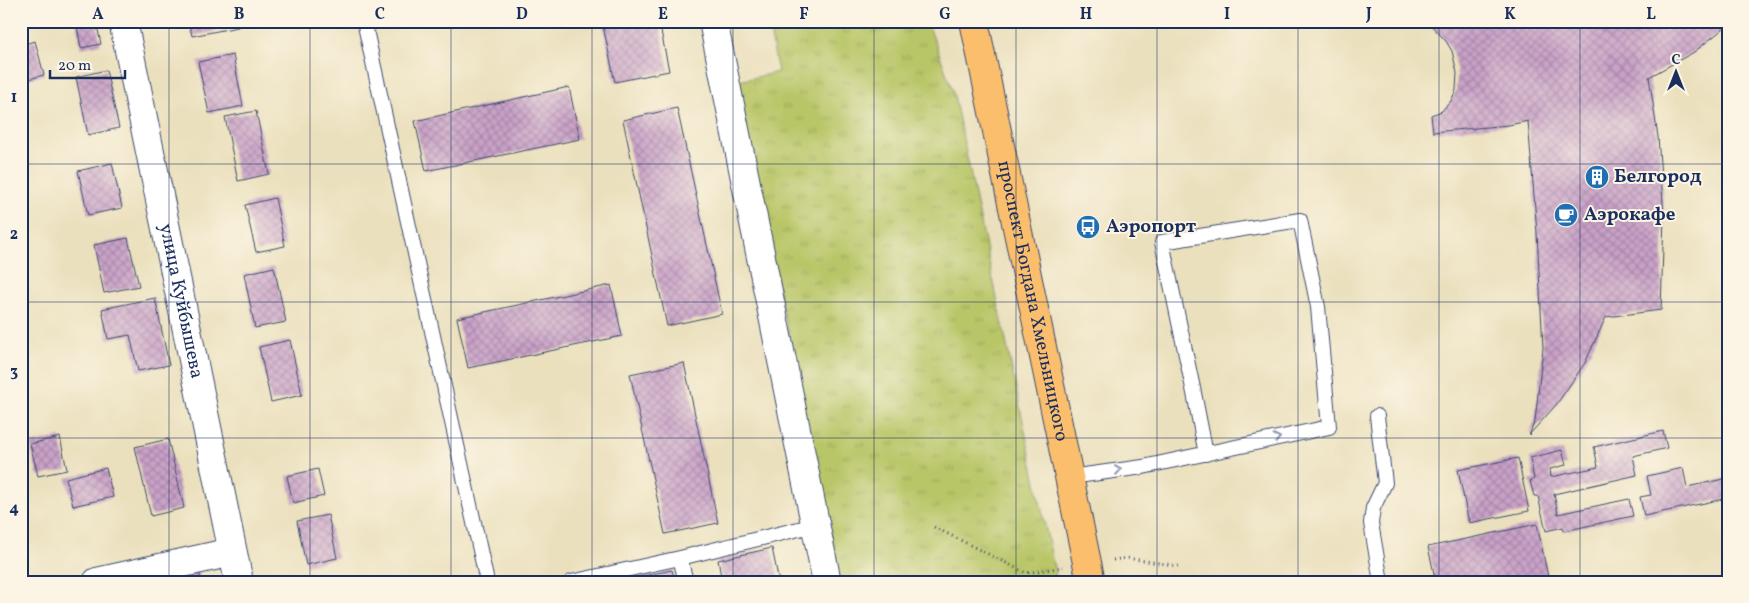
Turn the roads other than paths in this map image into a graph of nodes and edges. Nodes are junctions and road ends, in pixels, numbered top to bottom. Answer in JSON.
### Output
{"nodes":[{"id":1,"x":123,"y":21,"type":"edge"},
{"id":2,"x":364,"y":21,"type":"edge"},
{"id":3,"x":714,"y":21,"type":"edge"},
{"id":4,"x":974,"y":21,"type":"edge"},
{"id":5,"x":1377,"y":416,"type":"dead end"},
{"id":6,"x":1206,"y":454,"type":"junction"},
{"id":7,"x":1070,"y":477,"type":"junction"},
{"id":8,"x":815,"y":525,"type":"junction"},
{"id":9,"x":232,"y":552,"type":"junction"},
{"id":10,"x":680,"y":558,"type":"junction"},
{"id":11,"x":1090,"y":573,"type":"edge"},
{"id":12,"x":97,"y":582,"type":"edge"},
{"id":13,"x":239,"y":582,"type":"edge"},
{"id":14,"x":487,"y":582,"type":"edge"},
{"id":15,"x":571,"y":582,"type":"edge"},
{"id":16,"x":686,"y":582,"type":"edge"},
{"id":17,"x":827,"y":582,"type":"edge"},
{"id":18,"x":1381,"y":582,"type":"edge"}],
"edges":[{"from":1,"to":9,"type":"street","name":"улица Куйбышева"},
{"from":2,"to":14,"type":"lane"},
{"from":3,"to":8,"type":"street"},
{"from":4,"to":7,"type":"main road","name":"проспект Богдана Хмельницкого"},
{"from":5,"to":18,"type":"lane"},
{"from":6,"to":6,"type":"lane","one_way":true},
{"from":7,"to":6,"type":"lane","one_way":true},
{"from":7,"to":11,"type":"main road","name":"проспект Богдана Хмельницкого"},
{"from":8,"to":10,"type":"lane"},
{"from":8,"to":17,"type":"street"},
{"from":9,"to":12,"type":"street"},
{"from":9,"to":13,"type":"street","name":"улица Куйбышева"},
{"from":10,"to":15,"type":"lane"},
{"from":10,"to":16,"type":"lane"}]}
